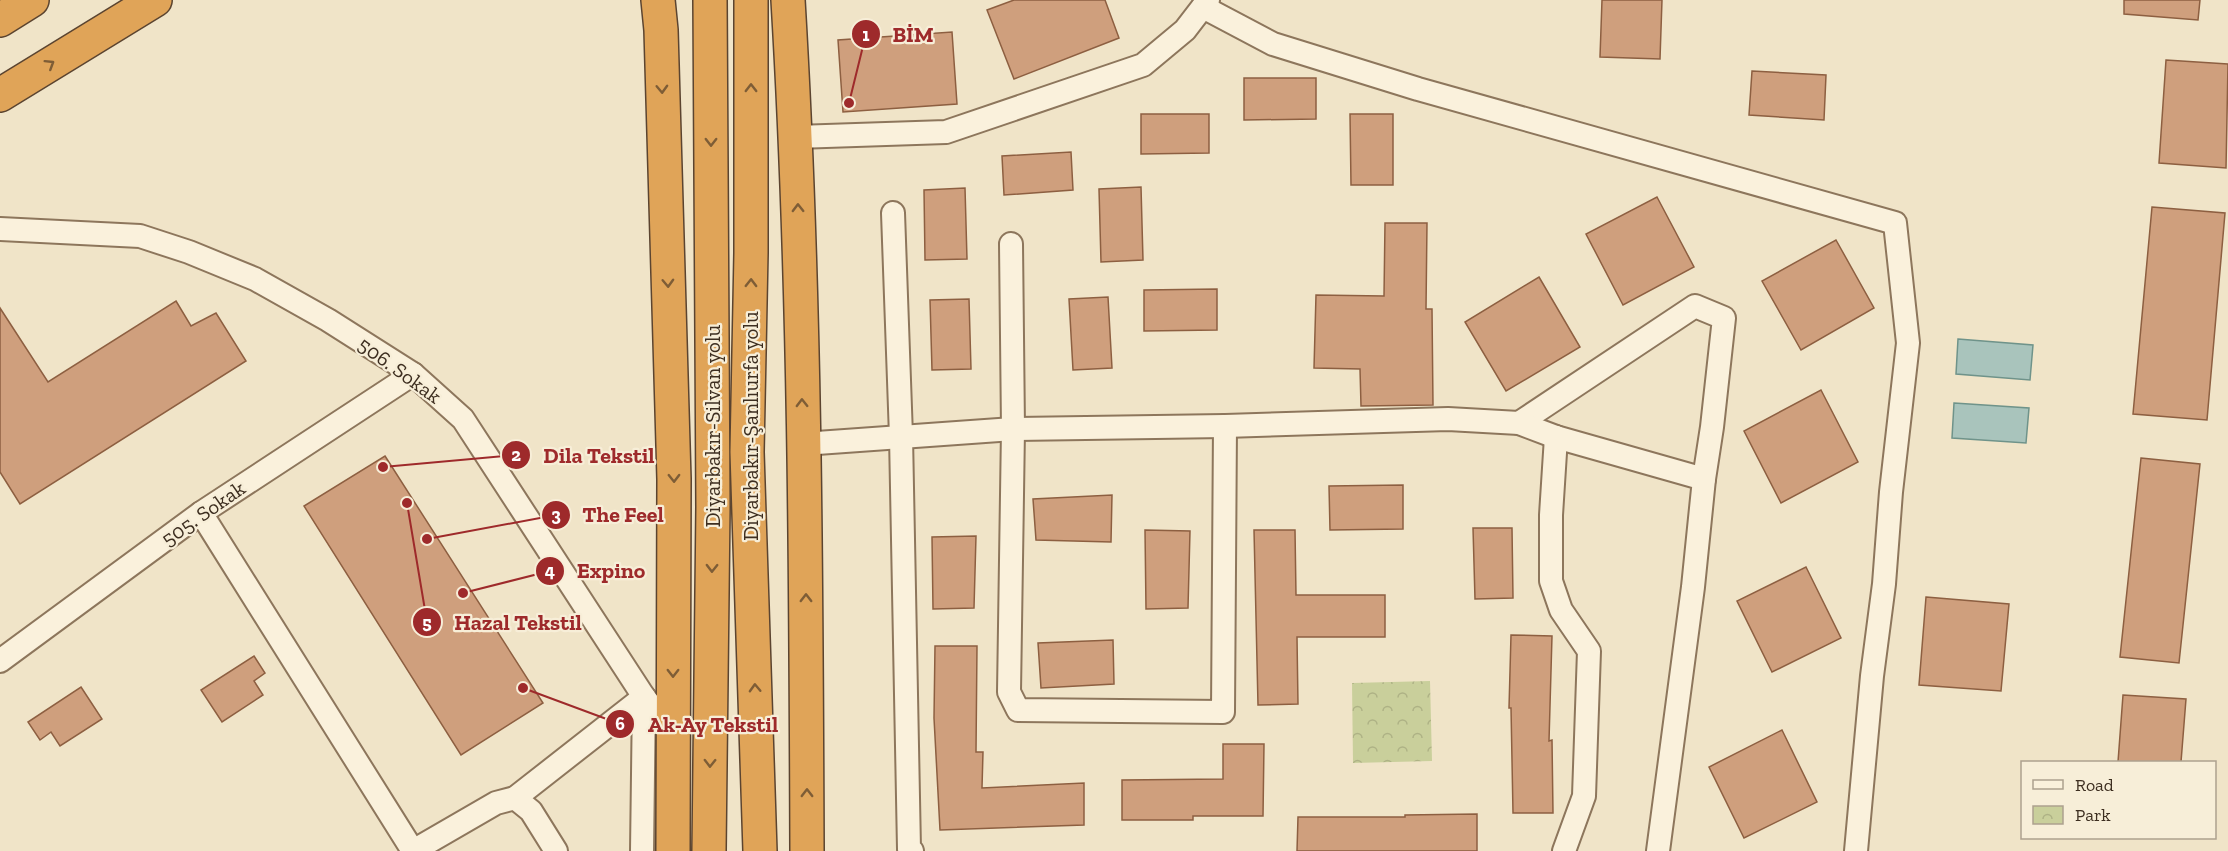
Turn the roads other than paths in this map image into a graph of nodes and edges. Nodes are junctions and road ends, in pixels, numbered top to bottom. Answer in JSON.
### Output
{"nodes":[{"id":1,"x":32,"y":0,"type":"edge"},
{"id":2,"x":155,"y":0,"type":"edge"},
{"id":3,"x":647,"y":0,"type":"edge"},
{"id":4,"x":710,"y":0,"type":"edge"},
{"id":5,"x":751,"y":0,"type":"edge"},
{"id":6,"x":788,"y":0,"type":"edge"},
{"id":7,"x":1205,"y":4,"type":"edge"},
{"id":8,"x":659,"y":15,"type":"edge"},
{"id":9,"x":0,"y":20,"type":"edge"},
{"id":10,"x":0,"y":95,"type":"edge"},
{"id":11,"x":796,"y":137,"type":"junction"},
{"id":12,"x":893,"y":213,"type":"dead end"},
{"id":13,"x":0,"y":229,"type":"edge"},
{"id":14,"x":1011,"y":244,"type":"dead end"},
{"id":15,"x":413,"y":374,"type":"junction"},
{"id":16,"x":1519,"y":423,"type":"junction"},
{"id":17,"x":1225,"y":426,"type":"junction"},
{"id":18,"x":1013,"y":429,"type":"junction"},
{"id":19,"x":901,"y":436,"type":"junction"},
{"id":20,"x":1556,"y":436,"type":"junction"},
{"id":21,"x":803,"y":444,"type":"junction"},
{"id":22,"x":1704,"y":479,"type":"junction"},
{"id":23,"x":201,"y":513,"type":"junction"},
{"id":24,"x":0,"y":661,"type":"edge"},
{"id":25,"x":644,"y":697,"type":"junction"},
{"id":26,"x":673,"y":735,"type":"junction"},
{"id":27,"x":515,"y":798,"type":"junction"},
{"id":28,"x":413,"y":851,"type":"edge"},
{"id":29,"x":556,"y":851,"type":"edge"},
{"id":30,"x":642,"y":851,"type":"edge"},
{"id":31,"x":673,"y":851,"type":"edge"},
{"id":32,"x":709,"y":851,"type":"edge"},
{"id":33,"x":760,"y":851,"type":"edge"},
{"id":34,"x":807,"y":851,"type":"edge"},
{"id":35,"x":912,"y":851,"type":"edge"},
{"id":36,"x":1564,"y":851,"type":"edge"},
{"id":37,"x":1658,"y":851,"type":"edge"},
{"id":38,"x":1856,"y":851,"type":"edge"}],
"edges":[{"from":1,"to":9,"type":"highway"},
{"from":10,"to":2,"type":"highway","one_way":true},
{"from":3,"to":8,"type":"highway"},
{"from":4,"to":32,"type":"highway","name":"Diyarbakır-Silvan yolu","one_way":true},
{"from":33,"to":5,"type":"highway","name":"Diyarbakır-Şanlıurfa yolu","one_way":true},
{"from":6,"to":11,"type":"highway"},
{"from":7,"to":11,"type":"street"},
{"from":7,"to":38,"type":"street"},
{"from":8,"to":26,"type":"highway","one_way":true},
{"from":21,"to":11,"type":"highway","one_way":true},
{"from":12,"to":19,"type":"street"},
{"from":13,"to":15,"type":"street","name":"506. Sokak"},
{"from":14,"to":18,"type":"street"},
{"from":15,"to":23,"type":"street","name":"505. Sokak"},
{"from":15,"to":25,"type":"street","name":"506. Sokak"},
{"from":16,"to":17,"type":"street"},
{"from":16,"to":20,"type":"street"},
{"from":16,"to":22,"type":"street"},
{"from":17,"to":18,"type":"street"},
{"from":17,"to":18,"type":"street"},
{"from":18,"to":19,"type":"street"},
{"from":19,"to":21,"type":"street"},
{"from":19,"to":35,"type":"street"},
{"from":20,"to":22,"type":"street"},
{"from":20,"to":36,"type":"street"},
{"from":34,"to":21,"type":"highway","one_way":true},
{"from":22,"to":37,"type":"street"},
{"from":23,"to":24,"type":"street","name":"505. Sokak"},
{"from":23,"to":28,"type":"street"},
{"from":25,"to":26,"type":"street","name":"506. Sokak"},
{"from":25,"to":27,"type":"street"},
{"from":25,"to":30,"type":"street"},
{"from":26,"to":31,"type":"highway"},
{"from":27,"to":28,"type":"street"},
{"from":27,"to":29,"type":"street"}]}
